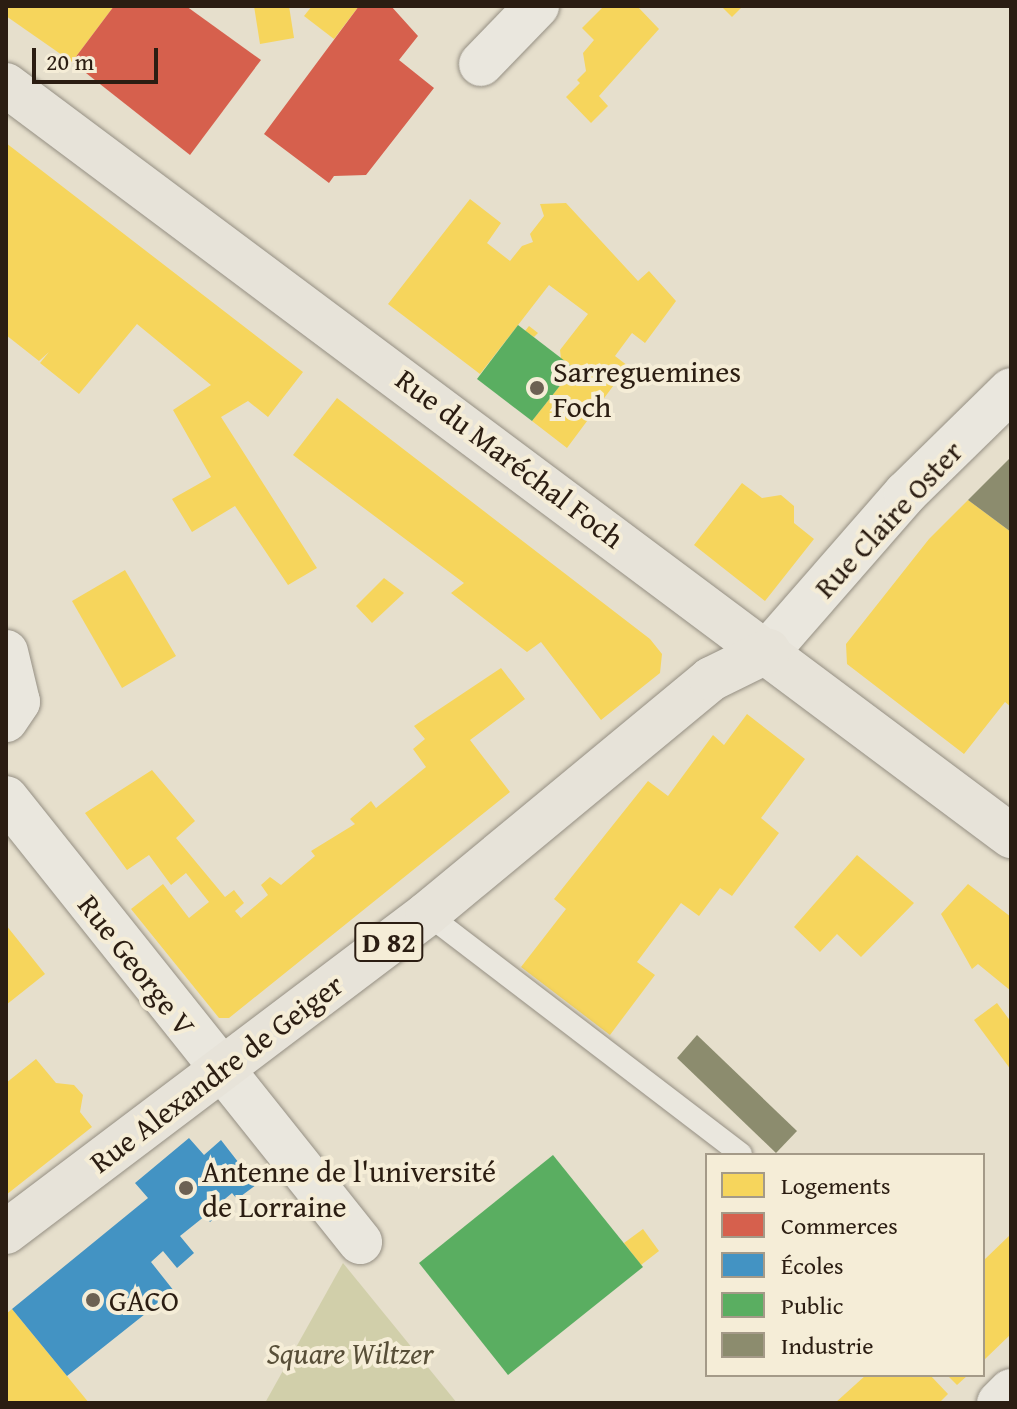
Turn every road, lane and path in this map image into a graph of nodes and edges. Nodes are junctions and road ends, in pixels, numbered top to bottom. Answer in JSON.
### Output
{"nodes":[{"id":1,"x":537,"y":6,"type":"edge"},
{"id":2,"x":481,"y":64,"type":"dead end"},
{"id":3,"x":6,"y":85,"type":"edge"},
{"id":4,"x":1011,"y":390,"type":"edge"},
{"id":5,"x":768,"y":651,"type":"junction"},
{"id":6,"x":6,"y":652,"type":"edge"},
{"id":7,"x":6,"y":720,"type":"edge"},
{"id":8,"x":6,"y":798,"type":"edge"},
{"id":9,"x":1011,"y":836,"type":"edge"},
{"id":10,"x":427,"y":914,"type":"junction"},
{"id":11,"x":219,"y":1071,"type":"junction"},
{"id":12,"x":740,"y":1153,"type":"edge"},
{"id":13,"x":6,"y":1232,"type":"edge"},
{"id":14,"x":360,"y":1242,"type":"dead end"},
{"id":15,"x":1011,"y":1391,"type":"edge"},
{"id":16,"x":999,"y":1403,"type":"edge"}],
"edges":[{"from":1,"to":2,"type":"street"},
{"from":3,"to":5,"type":"main road","name":"Rue du Maréchal Foch"},
{"from":4,"to":5,"type":"street","name":"Rue Claire Oster"},
{"from":5,"to":9,"type":"main road","name":"Rue du Maréchal Foch"},
{"from":5,"to":10,"type":"main road","name":"Rue Alexandre de Geiger","number":"D 82"},
{"from":6,"to":7,"type":"street"},
{"from":8,"to":11,"type":"street","name":"Rue George V"},
{"from":10,"to":11,"type":"main road","name":"Rue Alexandre de Geiger","number":"D 82"},
{"from":10,"to":12,"type":"lane"},
{"from":11,"to":13,"type":"main road","name":"Rue Alexandre de Geiger","number":"D 82"},
{"from":11,"to":14,"type":"street","name":"Rue George V"},
{"from":15,"to":16,"type":"street"}]}
